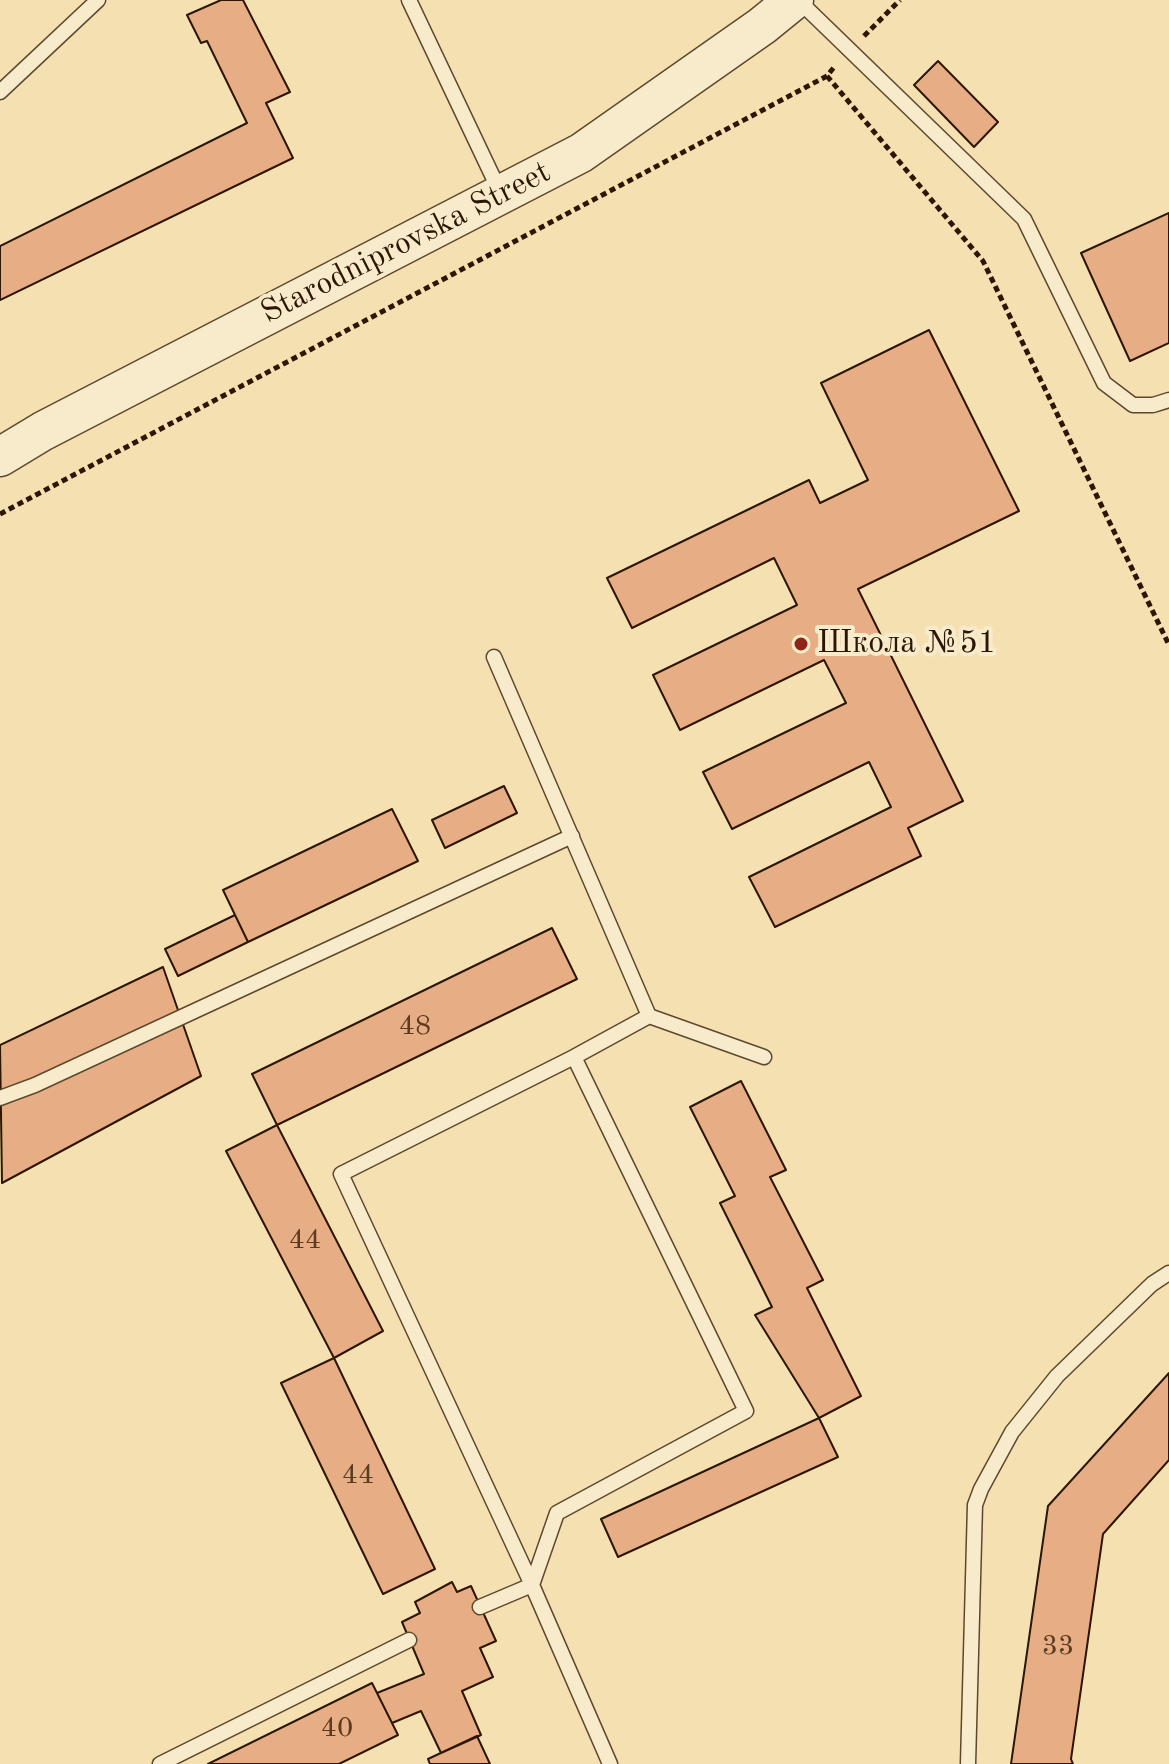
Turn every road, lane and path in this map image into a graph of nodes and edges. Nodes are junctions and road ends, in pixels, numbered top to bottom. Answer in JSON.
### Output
{"nodes":[{"id":1,"x":98,"y":0,"type":"edge"},
{"id":2,"x":409,"y":0,"type":"edge"},
{"id":3,"x":796,"y":0,"type":"edge"},
{"id":4,"x":900,"y":0,"type":"edge"},
{"id":5,"x":849,"y":51,"type":"junction"},
{"id":6,"x":827,"y":76,"type":"junction"},
{"id":7,"x":0,"y":92,"type":"edge"},
{"id":8,"x":501,"y":194,"type":"junction"},
{"id":9,"x":1169,"y":400,"type":"edge"},
{"id":10,"x":0,"y":457,"type":"edge"},
{"id":11,"x":0,"y":514,"type":"edge"},
{"id":12,"x":1169,"y":645,"type":"edge"},
{"id":13,"x":494,"y":657,"type":"dead end"},
{"id":14,"x":572,"y":836,"type":"junction"},
{"id":15,"x":649,"y":1016,"type":"junction"},
{"id":16,"x":574,"y":1057,"type":"junction"},
{"id":17,"x":764,"y":1057,"type":"dead end"},
{"id":18,"x":0,"y":1098,"type":"edge"},
{"id":19,"x":1169,"y":1273,"type":"edge"},
{"id":20,"x":532,"y":1585,"type":"junction"},
{"id":21,"x":480,"y":1607,"type":"dead end"},
{"id":22,"x":409,"y":1640,"type":"dead end"},
{"id":23,"x":160,"y":1764,"type":"edge"},
{"id":24,"x":610,"y":1764,"type":"edge"},
{"id":25,"x":968,"y":1764,"type":"edge"}],
"edges":[{"from":1,"to":7,"type":"lane"},
{"from":2,"to":8,"type":"lane"},
{"from":3,"to":5,"type":"lane"},
{"from":3,"to":8,"type":"street","name":"Starodniprovska Street"},
{"from":4,"to":5,"type":"path"},
{"from":5,"to":6,"type":"path"},
{"from":5,"to":9,"type":"lane"},
{"from":6,"to":11,"type":"path"},
{"from":6,"to":12,"type":"path"},
{"from":8,"to":10,"type":"street","name":"Starodniprovska Street"},
{"from":13,"to":14,"type":"lane"},
{"from":14,"to":15,"type":"lane"},
{"from":14,"to":18,"type":"lane"},
{"from":15,"to":16,"type":"lane"},
{"from":15,"to":17,"type":"lane"},
{"from":16,"to":20,"type":"lane"},
{"from":16,"to":20,"type":"lane"},
{"from":19,"to":25,"type":"lane"},
{"from":20,"to":21,"type":"lane"},
{"from":20,"to":24,"type":"lane"},
{"from":22,"to":23,"type":"lane"}]}
